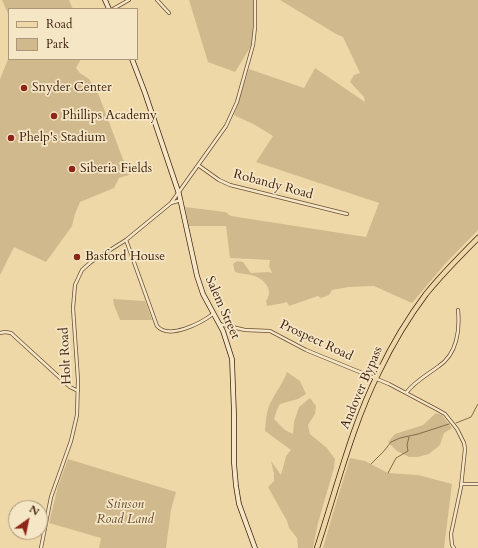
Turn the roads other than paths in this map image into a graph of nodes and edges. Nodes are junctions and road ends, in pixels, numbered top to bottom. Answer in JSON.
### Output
{"nodes":[{"id":1,"x":129,"y":0,"type":"edge"},
{"id":2,"x":157,"y":0,"type":"edge"},
{"id":3,"x":255,"y":0,"type":"edge"},
{"id":4,"x":115,"y":8,"type":"edge"},
{"id":5,"x":169,"y":13,"type":"dead end"},
{"id":6,"x":132,"y":60,"type":"edge"},
{"id":7,"x":198,"y":165,"type":"junction"},
{"id":8,"x":178,"y":193,"type":"junction"},
{"id":9,"x":180,"y":200,"type":"junction"},
{"id":10,"x":171,"y":203,"type":"junction"},
{"id":11,"x":347,"y":214,"type":"dead end"},
{"id":12,"x":478,"y":238,"type":"edge"},
{"id":13,"x":126,"y":240,"type":"junction"},
{"id":14,"x":458,"y":310,"type":"dead end"},
{"id":15,"x":213,"y":314,"type":"junction"},
{"id":16,"x":219,"y":324,"type":"junction"},
{"id":17,"x":0,"y":334,"type":"edge"},
{"id":18,"x":376,"y":379,"type":"junction"},
{"id":19,"x":78,"y":391,"type":"junction"},
{"id":20,"x":406,"y":393,"type":"junction"},
{"id":21,"x":461,"y":484,"type":"junction"},
{"id":22,"x":478,"y":484,"type":"edge"},
{"id":23,"x":41,"y":548,"type":"edge"},
{"id":24,"x":255,"y":548,"type":"edge"},
{"id":25,"x":317,"y":548,"type":"edge"},
{"id":26,"x":454,"y":548,"type":"edge"}],
"edges":[{"from":1,"to":4,"type":"street"},
{"from":2,"to":5,"type":"street"},
{"from":3,"to":7,"type":"street","name":"Holt Road"},
{"from":6,"to":8,"type":"street","name":"Salem Street"},
{"from":7,"to":8,"type":"street","name":"Holt Road"},
{"from":7,"to":11,"type":"street","name":"Robandy Road"},
{"from":8,"to":9,"type":"street","name":"Salem Street"},
{"from":8,"to":10,"type":"street","name":"Holt Road"},
{"from":9,"to":10,"type":"street","name":"Holt Road"},
{"from":9,"to":15,"type":"street","name":"Salem Street"},
{"from":10,"to":13,"type":"street","name":"Holt Road"},
{"from":12,"to":18,"type":"main road","name":"Andover Bypass"},
{"from":13,"to":15,"type":"street"},
{"from":13,"to":19,"type":"street","name":"Holt Road"},
{"from":14,"to":20,"type":"street"},
{"from":15,"to":16,"type":"street","name":"Salem Street"},
{"from":16,"to":18,"type":"street","name":"Prospect Road"},
{"from":16,"to":24,"type":"street","name":"Salem Street"},
{"from":17,"to":19,"type":"street"},
{"from":18,"to":20,"type":"street","name":"Prospect Road"},
{"from":18,"to":25,"type":"main road","name":"Andover Bypass"},
{"from":19,"to":23,"type":"street","name":"Holt Road"},
{"from":20,"to":21,"type":"street","name":"Prospect Road"},
{"from":21,"to":22,"type":"street"},
{"from":21,"to":26,"type":"street","name":"Prospect Road"}]}
